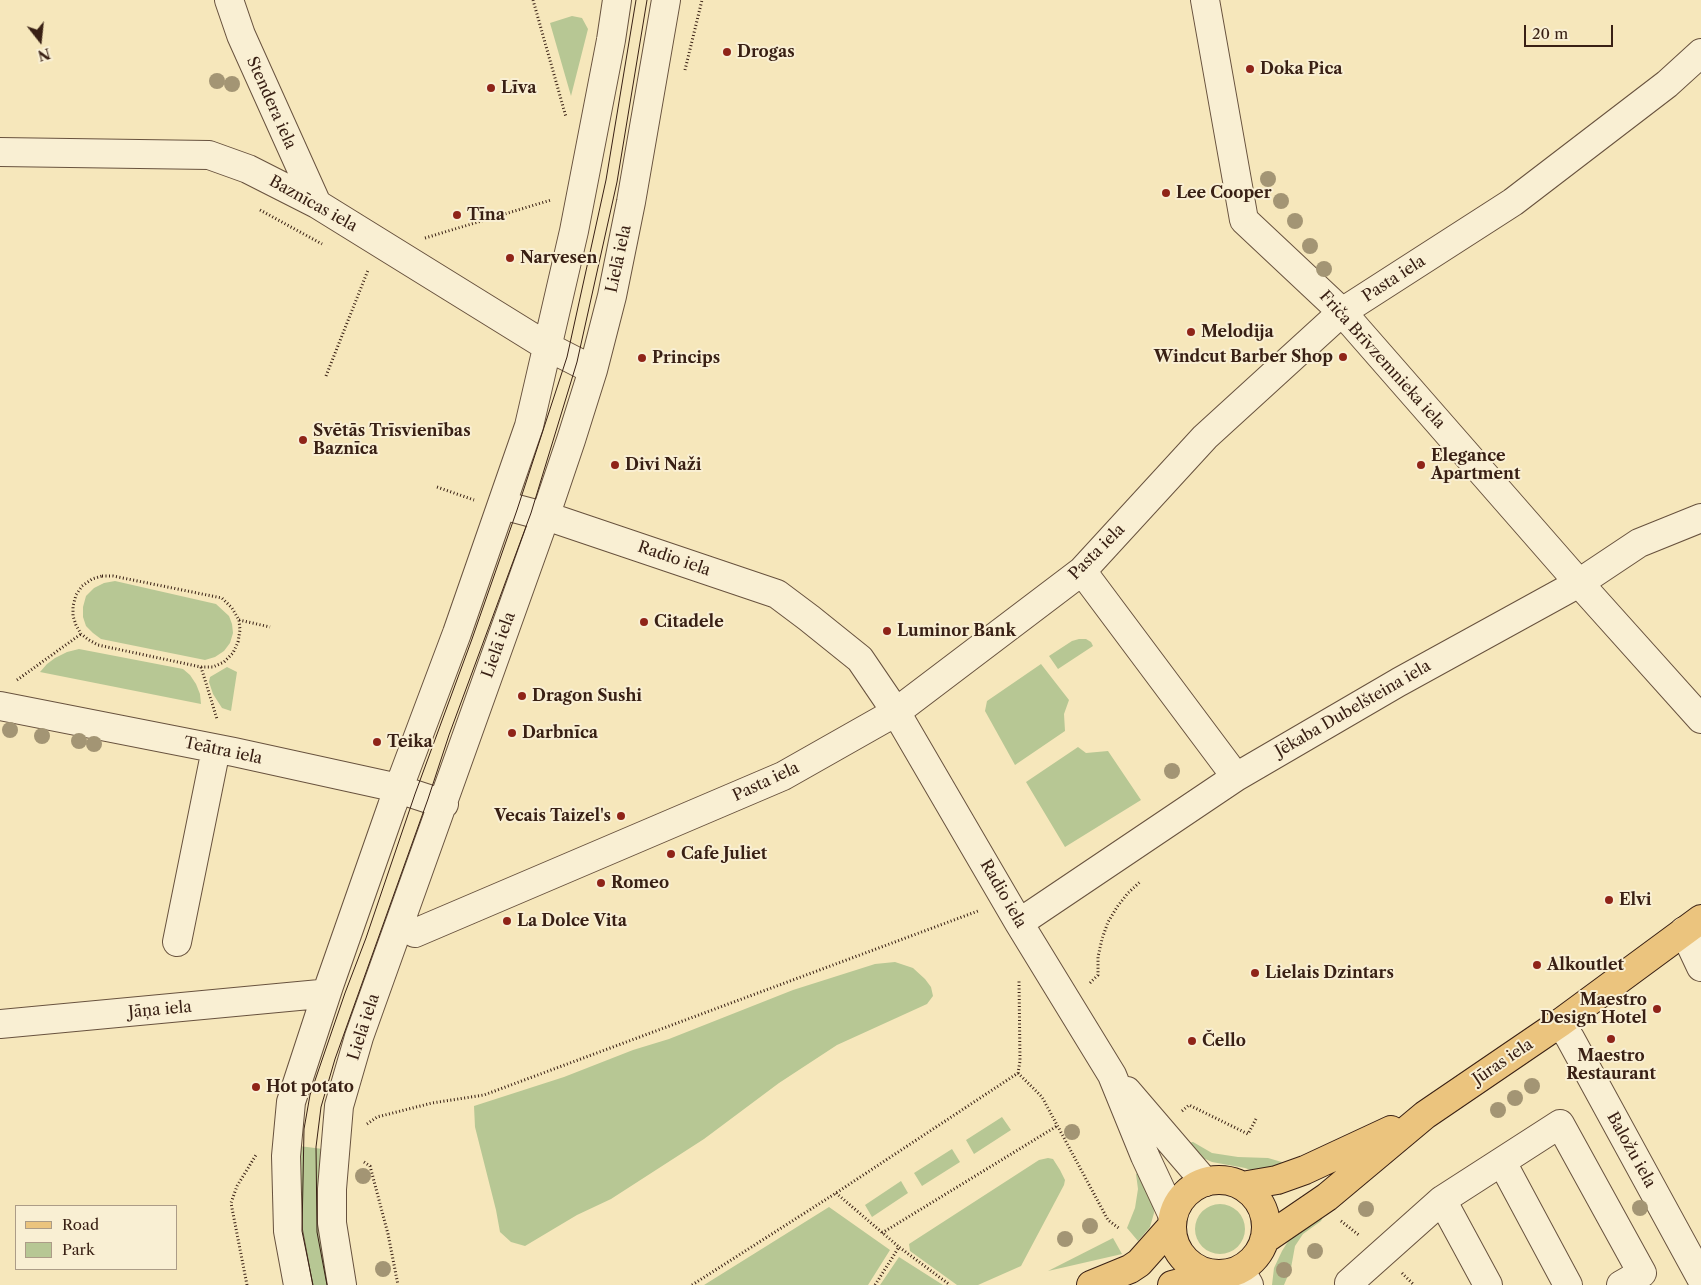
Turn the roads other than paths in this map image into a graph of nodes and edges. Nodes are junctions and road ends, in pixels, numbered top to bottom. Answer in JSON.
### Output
{"nodes":[{"id":1,"x":229,"y":0,"type":"edge"},
{"id":2,"x":617,"y":0,"type":"edge"},
{"id":3,"x":666,"y":0,"type":"edge"},
{"id":4,"x":1201,"y":1,"type":"edge"},
{"id":5,"x":1701,"y":52,"type":"edge"},
{"id":6,"x":0,"y":152,"type":"edge"},
{"id":7,"x":317,"y":204,"type":"junction"},
{"id":8,"x":1342,"y":312,"type":"junction"},
{"id":9,"x":548,"y":347,"type":"junction"},
{"id":10,"x":593,"y":370,"type":"junction"},
{"id":11,"x":492,"y":503,"type":"junction"},
{"id":12,"x":545,"y":517,"type":"junction"},
{"id":13,"x":1701,"y":518,"type":"edge"},
{"id":14,"x":1082,"y":571,"type":"junction"},
{"id":15,"x":1579,"y":583,"type":"junction"},
{"id":16,"x":5,"y":695,"type":"edge"},
{"id":17,"x":896,"y":712,"type":"junction"},
{"id":18,"x":1701,"y":719,"type":"edge"},
{"id":19,"x":216,"y":749,"type":"junction"},
{"id":20,"x":1236,"y":777,"type":"junction"},
{"id":21,"x":398,"y":789,"type":"junction"},
{"id":22,"x":444,"y":804,"type":"junction"},
{"id":23,"x":1013,"y":912,"type":"junction"},
{"id":24,"x":1692,"y":925,"type":"edge"},
{"id":25,"x":415,"y":934,"type":"dead end"},
{"id":26,"x":177,"y":942,"type":"dead end"},
{"id":27,"x":1701,"y":967,"type":"edge"},
{"id":28,"x":320,"y":994,"type":"dead end"},
{"id":29,"x":1560,"y":1023,"type":"junction"},
{"id":30,"x":0,"y":1024,"type":"edge"},
{"id":31,"x":1112,"y":1075,"type":"junction"},
{"id":32,"x":1425,"y":1115,"type":"junction"},
{"id":33,"x":1502,"y":1162,"type":"junction"},
{"id":34,"x":1205,"y":1182,"type":"junction"},
{"id":35,"x":1242,"y":1186,"type":"junction"},
{"id":36,"x":1442,"y":1200,"type":"junction"},
{"id":37,"x":1172,"y":1222,"type":"junction"},
{"id":38,"x":1264,"y":1240,"type":"junction"},
{"id":39,"x":1213,"y":1274,"type":"junction"},
{"id":40,"x":1244,"y":1278,"type":"edge"},
{"id":41,"x":1701,"y":1278,"type":"edge"},
{"id":42,"x":1350,"y":1284,"type":"edge"},
{"id":43,"x":298,"y":1285,"type":"edge"},
{"id":44,"x":342,"y":1285,"type":"edge"},
{"id":45,"x":1091,"y":1285,"type":"edge"},
{"id":46,"x":1172,"y":1285,"type":"edge"},
{"id":47,"x":1488,"y":1285,"type":"edge"},
{"id":48,"x":1568,"y":1285,"type":"edge"},
{"id":49,"x":1621,"y":1285,"type":"edge"}],
"edges":[{"from":1,"to":7,"type":"street","name":"Stendera iela"},
{"from":2,"to":9,"type":"street"},
{"from":3,"to":10,"type":"street","name":"Lielā iela"},
{"from":4,"to":8,"type":"street","name":"Friča Brīvzemnieka iela"},
{"from":5,"to":8,"type":"street","name":"Pasta iela"},
{"from":6,"to":7,"type":"street","name":"Baznīcas iela"},
{"from":7,"to":9,"type":"street","name":"Baznīcas iela"},
{"from":8,"to":14,"type":"street","name":"Pasta iela"},
{"from":8,"to":15,"type":"street","name":"Friča Brīvzemnieka iela"},
{"from":9,"to":10,"type":"street","name":"Baznīcas iela"},
{"from":9,"to":11,"type":"street"},
{"from":10,"to":12,"type":"street","name":"Lielā iela"},
{"from":11,"to":12,"type":"street","name":"Radio iela"},
{"from":11,"to":21,"type":"street"},
{"from":12,"to":17,"type":"street","name":"Radio iela"},
{"from":12,"to":22,"type":"street","name":"Lielā iela"},
{"from":13,"to":15,"type":"street","name":"Jēkaba Dubelšteina iela"},
{"from":14,"to":17,"type":"street","name":"Pasta iela"},
{"from":14,"to":20,"type":"street"},
{"from":15,"to":18,"type":"street","name":"Friča Brīvzemnieka iela"},
{"from":15,"to":20,"type":"street","name":"Jēkaba Dubelšteina iela"},
{"from":16,"to":19,"type":"street","name":"Teātra iela"},
{"from":17,"to":23,"type":"street","name":"Radio iela"},
{"from":17,"to":25,"type":"street","name":"Pasta iela"},
{"from":19,"to":21,"type":"street","name":"Teātra iela"},
{"from":19,"to":26,"type":"street"},
{"from":20,"to":23,"type":"street","name":"Jēkaba Dubelšteina iela"},
{"from":21,"to":22,"type":"street","name":"Teātra iela"},
{"from":21,"to":43,"type":"street"},
{"from":22,"to":44,"type":"street","name":"Lielā iela"},
{"from":23,"to":31,"type":"street","name":"Radio iela"},
{"from":24,"to":27,"type":"street"},
{"from":24,"to":29,"type":"main road","name":"Jūras iela"},
{"from":28,"to":30,"type":"street","name":"Jāņa iela"},
{"from":29,"to":32,"type":"main road","name":"Jūras iela"},
{"from":29,"to":41,"type":"street","name":"Baložu iela"},
{"from":31,"to":34,"type":"street"},
{"from":31,"to":37,"type":"street"},
{"from":32,"to":35,"type":"main road","name":"Jūras iela"},
{"from":32,"to":38,"type":"main road","name":"Jūras iela"},
{"from":33,"to":36,"type":"street"},
{"from":33,"to":48,"type":"street"},
{"from":33,"to":49,"type":"street"},
{"from":34,"to":35,"type":"main road"},
{"from":34,"to":37,"type":"main road"},
{"from":35,"to":38,"type":"main road"},
{"from":36,"to":42,"type":"street"},
{"from":36,"to":47,"type":"street"},
{"from":37,"to":39,"type":"main road"},
{"from":37,"to":45,"type":"main road"},
{"from":38,"to":40,"type":"main road"},
{"from":39,"to":40,"type":"main road"},
{"from":39,"to":46,"type":"main road"}]}
